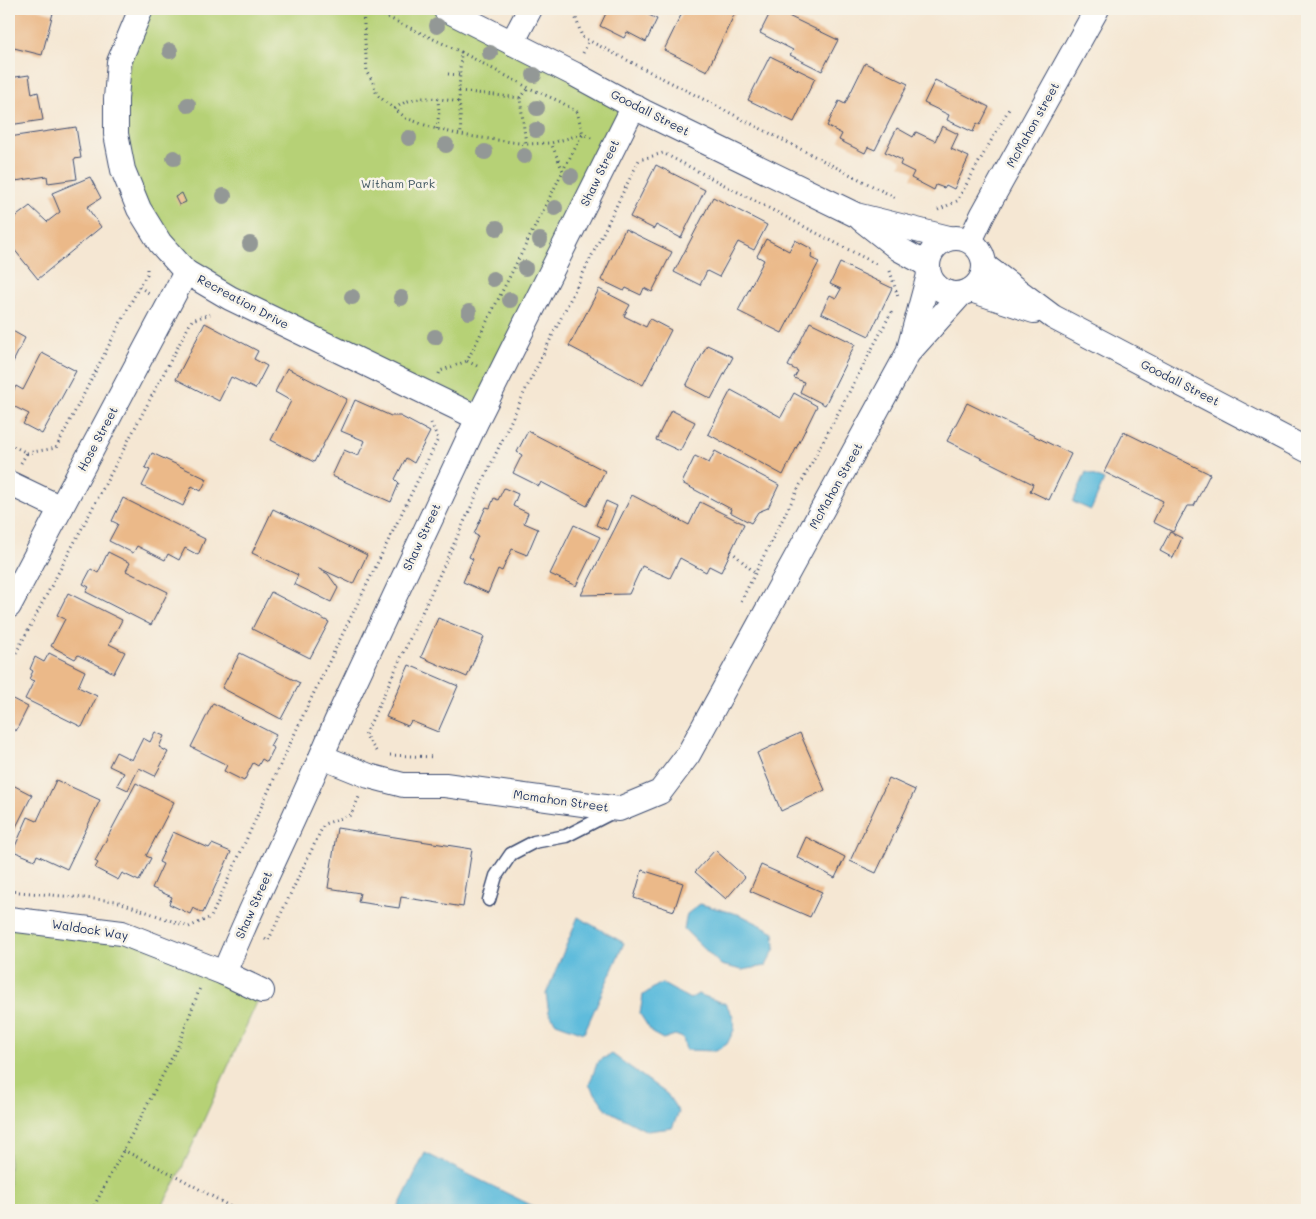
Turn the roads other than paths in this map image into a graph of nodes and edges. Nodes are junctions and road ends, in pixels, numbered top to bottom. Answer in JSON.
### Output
{"nodes":[{"id":1,"x":141,"y":9,"type":"edge"},
{"id":2,"x":445,"y":9,"type":"edge"},
{"id":3,"x":530,"y":9,"type":"edge"},
{"id":4,"x":1097,"y":9,"type":"edge"},
{"id":5,"x":512,"y":43,"type":"junction"},
{"id":6,"x":634,"y":106,"type":"junction"},
{"id":7,"x":856,"y":215,"type":"junction"},
{"id":8,"x":959,"y":240,"type":"junction"},
{"id":9,"x":985,"y":266,"type":"junction"},
{"id":10,"x":929,"y":270,"type":"junction"},
{"id":11,"x":186,"y":272,"type":"junction"},
{"id":12,"x":966,"y":292,"type":"junction"},
{"id":13,"x":1053,"y":317,"type":"junction"},
{"id":14,"x":908,"y":353,"type":"junction"},
{"id":15,"x":478,"y":418,"type":"junction"},
{"id":16,"x":1307,"y":450,"type":"edge"},
{"id":17,"x":9,"y":484,"type":"edge"},
{"id":18,"x":61,"y":508,"type":"junction"},
{"id":19,"x":9,"y":606,"type":"edge"},
{"id":20,"x":763,"y":619,"type":"joint"},
{"id":21,"x":322,"y":757,"type":"junction"},
{"id":22,"x":620,"y":809,"type":"junction"},
{"id":23,"x":489,"y":900,"type":"dead end"},
{"id":24,"x":9,"y":919,"type":"edge"},
{"id":25,"x":217,"y":970,"type":"junction"},
{"id":26,"x":262,"y":992,"type":"dead end"}],
"edges":[{"from":1,"to":11,"type":"street","name":"Recreation Drive"},
{"from":2,"to":5,"type":"street","name":"Goodall Street"},
{"from":3,"to":5,"type":"street"},
{"from":4,"to":8,"type":"street","name":"McMahon street"},
{"from":5,"to":6,"type":"street","name":"Goodall Street"},
{"from":6,"to":7,"type":"street","name":"Goodall Street"},
{"from":6,"to":15,"type":"street","name":"Shaw Street"},
{"from":7,"to":8,"type":"street","name":"Goodall Street"},
{"from":7,"to":10,"type":"street","name":"Goodall Street"},
{"from":8,"to":9,"type":"street"},
{"from":8,"to":10,"type":"street"},
{"from":9,"to":12,"type":"street"},
{"from":9,"to":13,"type":"street"},
{"from":10,"to":12,"type":"street"},
{"from":10,"to":14,"type":"street"},
{"from":11,"to":15,"type":"street","name":"Recreation Drive"},
{"from":11,"to":18,"type":"street","name":"Hose Street"},
{"from":12,"to":13,"type":"street"},
{"from":12,"to":14,"type":"street"},
{"from":13,"to":16,"type":"street","name":"Goodall Street"},
{"from":14,"to":20,"type":"street","name":"McMahon Street"},
{"from":15,"to":21,"type":"street","name":"Shaw Street"},
{"from":17,"to":18,"type":"street"},
{"from":18,"to":19,"type":"street","name":"Hose Street"},
{"from":20,"to":22,"type":"street","name":"Mcmahon Street"},
{"from":21,"to":22,"type":"street","name":"Mcmahon Street"},
{"from":21,"to":25,"type":"street","name":"Shaw Street"},
{"from":22,"to":23,"type":"lane"},
{"from":24,"to":25,"type":"street","name":"Waldock Way"},
{"from":25,"to":26,"type":"street","name":"Waldock Way"}]}
